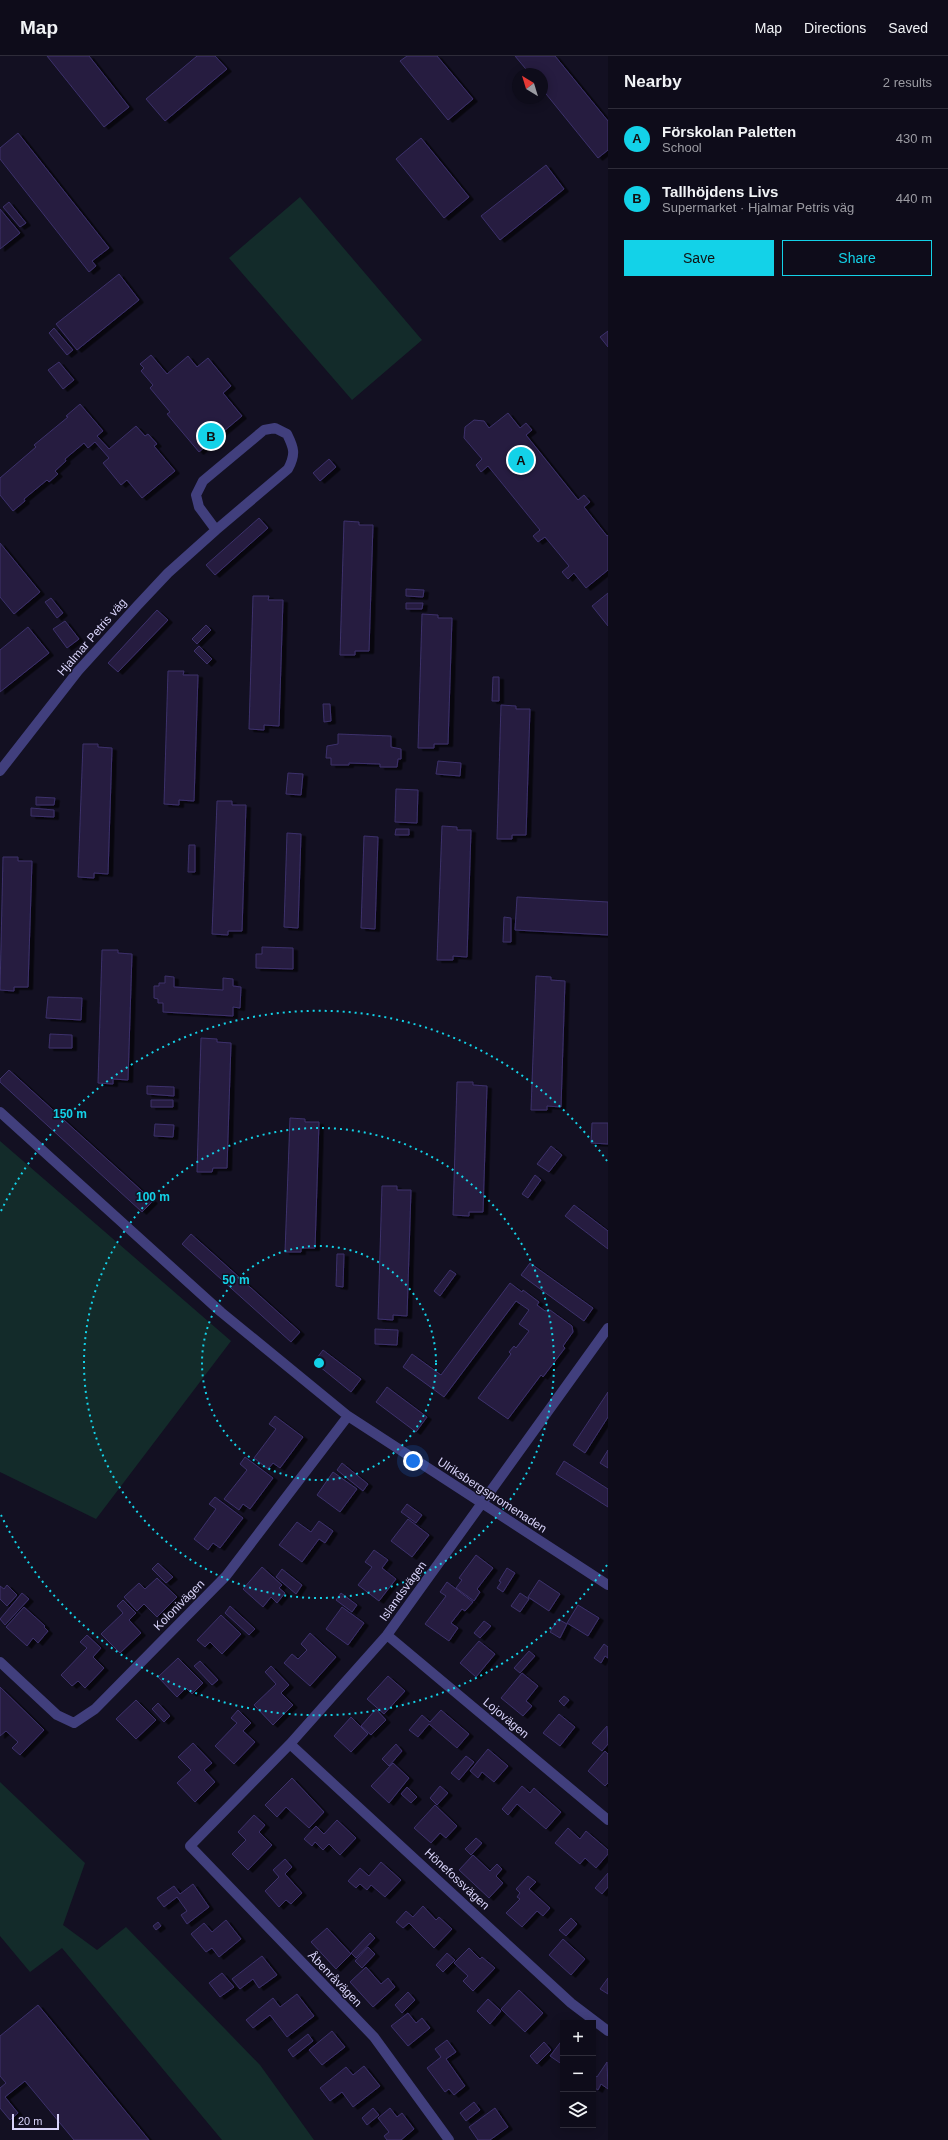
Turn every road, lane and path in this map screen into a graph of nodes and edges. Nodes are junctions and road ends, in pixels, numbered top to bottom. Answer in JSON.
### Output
{"nodes":[{"id":1,"x":216,"y":530,"type":"junction"},
{"id":2,"x":0,"y":771,"type":"edge"},
{"id":3,"x":0,"y":1112,"type":"edge"},
{"id":4,"x":608,"y":1328,"type":"edge"},
{"id":5,"x":348,"y":1416,"type":"junction"},
{"id":6,"x":482,"y":1504,"type":"junction"},
{"id":7,"x":608,"y":1585,"type":"edge"},
{"id":8,"x":387,"y":1635,"type":"junction"},
{"id":9,"x":0,"y":1662,"type":"edge"},
{"id":10,"x":290,"y":1744,"type":"junction"},
{"id":11,"x":608,"y":1820,"type":"edge"},
{"id":12,"x":190,"y":1846,"type":"joint"},
{"id":13,"x":608,"y":2031,"type":"edge"},
{"id":14,"x":449,"y":2140,"type":"edge"}],
"edges":[{"from":1,"to":1,"type":"street","name":"Hjalmar Petris väg"},
{"from":1,"to":2,"type":"street","name":"Hjalmar Petris väg"},
{"from":3,"to":5,"type":"street","name":"Ulriksbergspromenaden"},
{"from":4,"to":6,"type":"street","name":"Islandsvägen"},
{"from":5,"to":6,"type":"street","name":"Ulriksbergspromenaden"},
{"from":5,"to":9,"type":"street","name":"Kolonivägen"},
{"from":6,"to":7,"type":"street","name":"Ulriksbergspromenaden"},
{"from":6,"to":8,"type":"street","name":"Islandsvägen"},
{"from":8,"to":10,"type":"street","name":"Islandsvägen"},
{"from":8,"to":11,"type":"street","name":"Lojovägen"},
{"from":10,"to":12,"type":"street","name":"Islandsvägen"},
{"from":10,"to":13,"type":"street","name":"Hönefossvägen"},
{"from":12,"to":14,"type":"street","name":"Åbenråvägen"}]}
